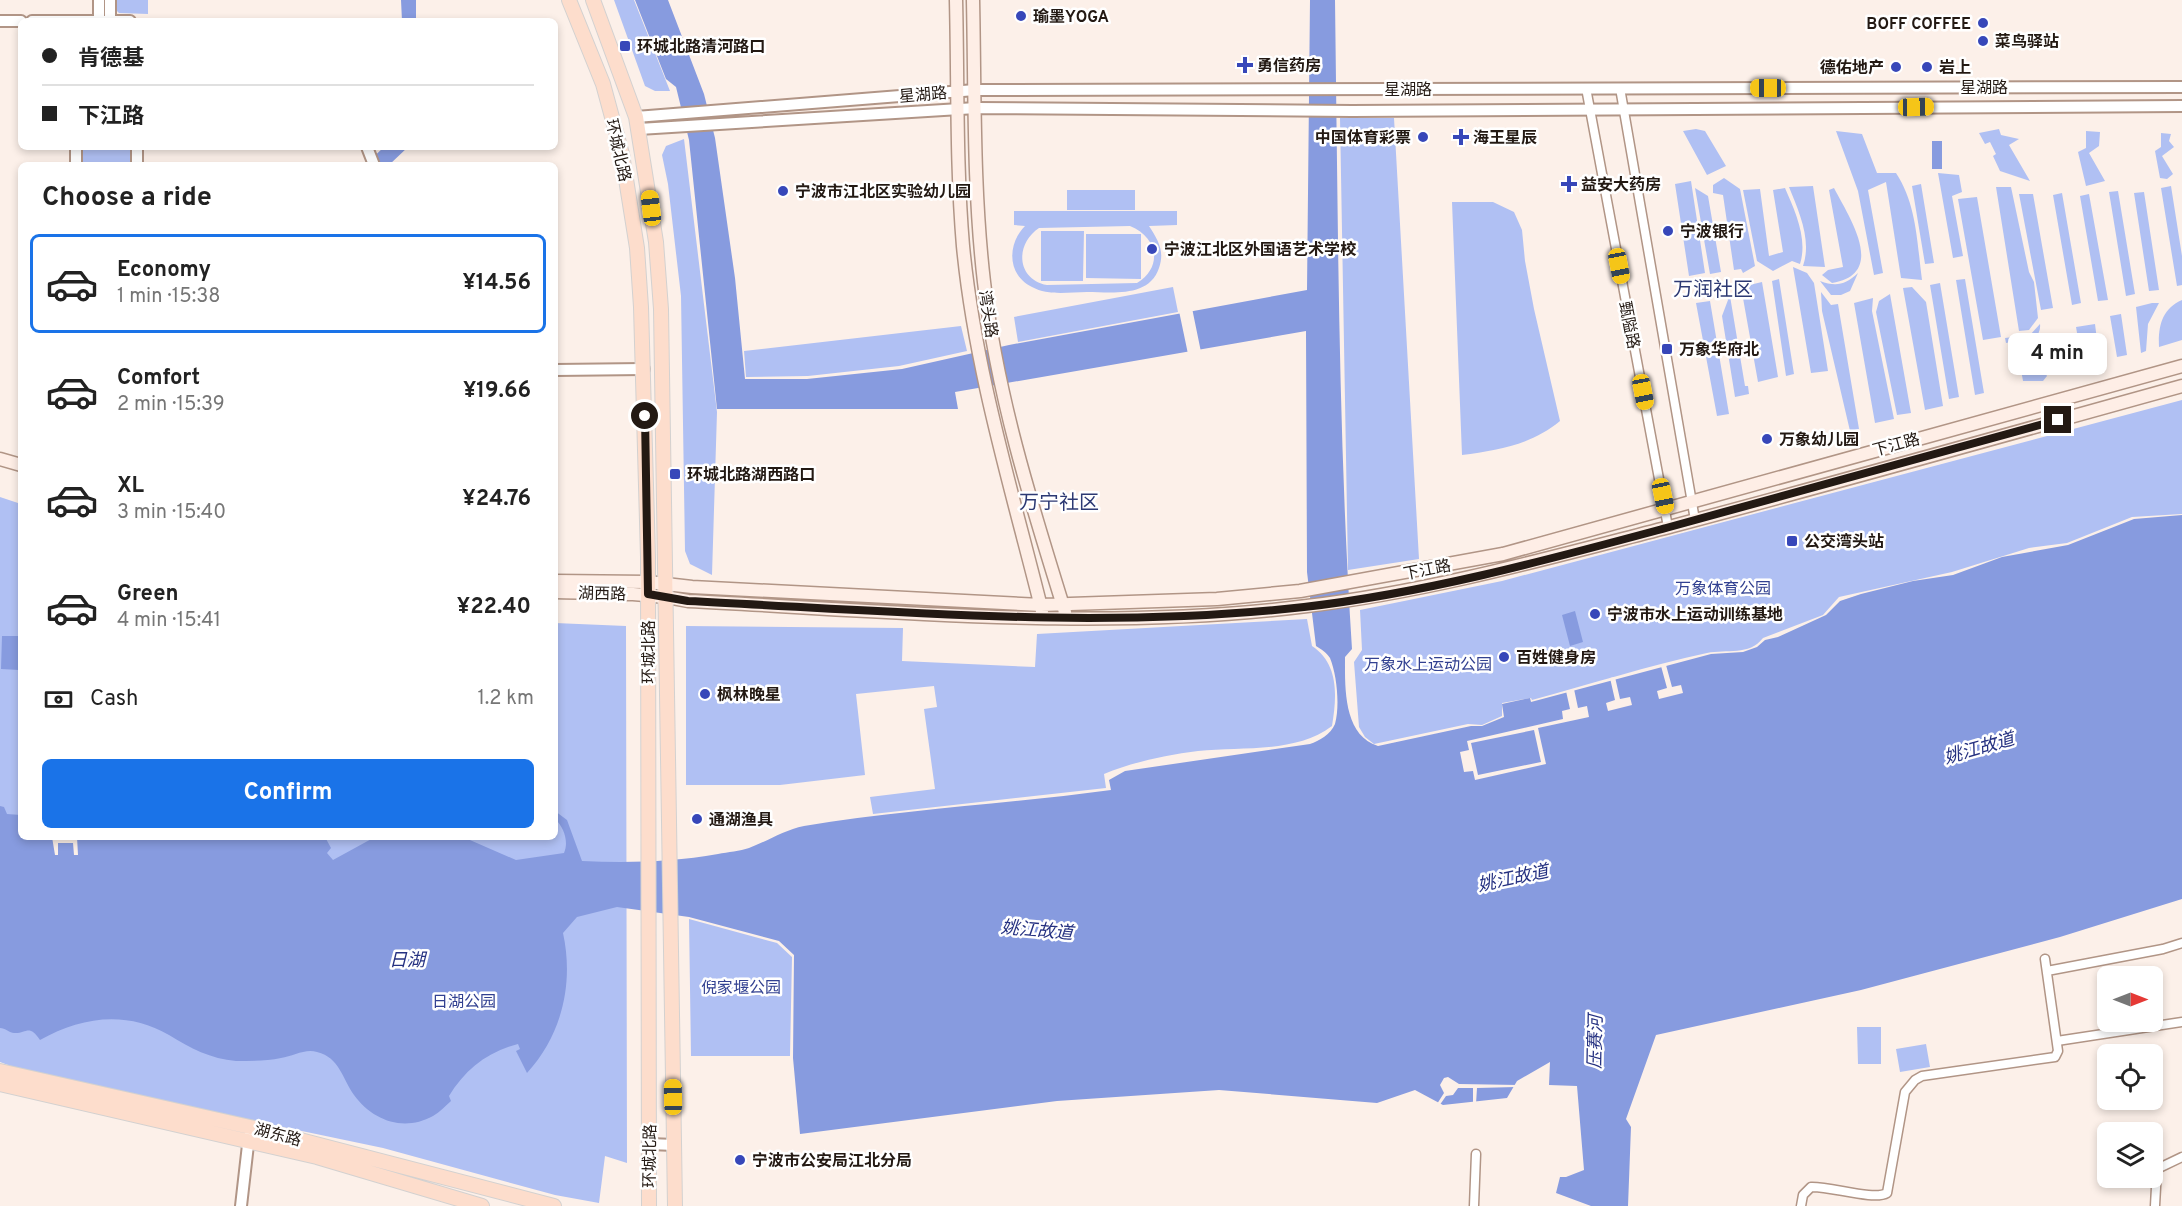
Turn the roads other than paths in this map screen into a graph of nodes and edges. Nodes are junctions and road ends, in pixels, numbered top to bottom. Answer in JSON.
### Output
{"nodes":[{"id":1,"x":99,"y":0,"type":"edge"},
{"id":2,"x":110,"y":0,"type":"edge"},
{"id":3,"x":569,"y":0,"type":"edge"},
{"id":4,"x":593,"y":0,"type":"edge"},
{"id":5,"x":956,"y":0,"type":"edge"},
{"id":6,"x":973,"y":0,"type":"edge"},
{"id":7,"x":104,"y":18,"type":"edge"},
{"id":8,"x":106,"y":18,"type":"edge"},
{"id":9,"x":0,"y":21,"type":"edge"},
{"id":10,"x":18,"y":21,"type":"edge"},
{"id":11,"x":2182,"y":87,"type":"edge"},
{"id":12,"x":1549,"y":88,"type":"junction"},
{"id":13,"x":1586,"y":88,"type":"junction"},
{"id":14,"x":1620,"y":88,"type":"junction"},
{"id":15,"x":975,"y":90,"type":"junction"},
{"id":16,"x":956,"y":91,"type":"junction"},
{"id":17,"x":2182,"y":106,"type":"edge"},
{"id":18,"x":976,"y":108,"type":"junction"},
{"id":19,"x":957,"y":109,"type":"junction"},
{"id":20,"x":1590,"y":109,"type":"junction"},
{"id":21,"x":1624,"y":109,"type":"junction"},
{"id":22,"x":1550,"y":110,"type":"junction"},
{"id":23,"x":637,"y":123,"type":"junction"},
{"id":24,"x":2182,"y":366,"type":"edge"},
{"id":25,"x":644,"y":369,"type":"junction"},
{"id":26,"x":558,"y":370,"type":"edge"},
{"id":27,"x":2182,"y":386,"type":"edge"},
{"id":28,"x":0,"y":459,"type":"edge"},
{"id":29,"x":18,"y":464,"type":"edge"},
{"id":30,"x":1692,"y":502,"type":"junction"},
{"id":31,"x":1666,"y":510,"type":"junction"},
{"id":32,"x":1695,"y":520,"type":"junction"},
{"id":33,"x":1668,"y":527,"type":"junction"},
{"id":34,"x":558,"y":581,"type":"edge"},
{"id":35,"x":648,"y":588,"type":"junction"},
{"id":36,"x":664,"y":589,"type":"junction"},
{"id":37,"x":558,"y":592,"type":"edge"},
{"id":38,"x":987,"y":602,"type":"junction"},
{"id":39,"x":1041,"y":605,"type":"junction"},
{"id":40,"x":1063,"y":605,"type":"junction"},
{"id":41,"x":979,"y":615,"type":"junction"},
{"id":42,"x":1044,"y":618,"type":"junction"},
{"id":43,"x":1068,"y":619,"type":"junction"},
{"id":44,"x":2182,"y":943,"type":"edge"},
{"id":45,"x":2045,"y":959,"type":"dead end"},
{"id":46,"x":2047,"y":971,"type":"junction"},
{"id":47,"x":2182,"y":1022,"type":"edge"},
{"id":48,"x":2057,"y":1041,"type":"junction"},
{"id":49,"x":0,"y":1071,"type":"edge"},
{"id":50,"x":0,"y":1084,"type":"edge"},
{"id":51,"x":249,"y":1134,"type":"junction"},
{"id":52,"x":650,"y":1144,"type":"junction"},
{"id":53,"x":674,"y":1145,"type":"junction"},
{"id":54,"x":1476,"y":1154,"type":"dead end"},
{"id":55,"x":2182,"y":1157,"type":"edge"},
{"id":56,"x":240,"y":1206,"type":"edge"},
{"id":57,"x":482,"y":1206,"type":"edge"},
{"id":58,"x":554,"y":1206,"type":"edge"},
{"id":59,"x":649,"y":1206,"type":"edge"},
{"id":60,"x":675,"y":1206,"type":"edge"},
{"id":61,"x":1474,"y":1206,"type":"edge"},
{"id":62,"x":1801,"y":1206,"type":"edge"},
{"id":63,"x":2155,"y":1206,"type":"edge"}],
"edges":[{"from":1,"to":7,"type":"street"},
{"from":2,"to":8,"type":"street"},
{"from":3,"to":25,"type":"main road","name":"环城北路"},
{"from":4,"to":23,"type":"main road","name":"环城北路"},
{"from":5,"to":16,"type":"main road","name":"湾头路"},
{"from":6,"to":15,"type":"main road","name":"湾头路"},
{"from":9,"to":10,"type":"street"},
{"from":11,"to":14,"type":"street","name":"星湖路"},
{"from":12,"to":13,"type":"street","name":"星湖路"},
{"from":12,"to":15,"type":"street","name":"星湖路"},
{"from":12,"to":22,"type":"street"},
{"from":13,"to":14,"type":"street","name":"星湖路"},
{"from":13,"to":20,"type":"street","name":"甄隘路"},
{"from":14,"to":21,"type":"street","name":"甄隘路"},
{"from":15,"to":16,"type":"street","name":"星湖路"},
{"from":15,"to":18,"type":"main road","name":"湾头路"},
{"from":16,"to":19,"type":"main road","name":"湾头路"},
{"from":16,"to":23,"type":"street","name":"星湖路"},
{"from":17,"to":21,"type":"street","name":"星湖路"},
{"from":18,"to":19,"type":"street","name":"星湖路"},
{"from":18,"to":22,"type":"street","name":"星湖路"},
{"from":18,"to":40,"type":"main road","name":"湾头路"},
{"from":19,"to":23,"type":"street","name":"星湖路"},
{"from":19,"to":39,"type":"main road","name":"湾头路"},
{"from":20,"to":21,"type":"street","name":"星湖路"},
{"from":20,"to":22,"type":"street","name":"星湖路"},
{"from":20,"to":31,"type":"street","name":"甄隘路"},
{"from":21,"to":30,"type":"street","name":"甄隘路"},
{"from":23,"to":36,"type":"main road","name":"环城北路"},
{"from":24,"to":30,"type":"main road","name":"下江路"},
{"from":25,"to":26,"type":"street"},
{"from":25,"to":35,"type":"main road","name":"环城北路"},
{"from":27,"to":32,"type":"main road","name":"下江路"},
{"from":28,"to":29,"type":"main road"},
{"from":30,"to":31,"type":"main road","name":"下江路"},
{"from":30,"to":32,"type":"street","name":"甄隘路"},
{"from":31,"to":33,"type":"street","name":"甄隘路"},
{"from":31,"to":40,"type":"main road","name":"下江路"},
{"from":32,"to":33,"type":"main road","name":"下江路"},
{"from":33,"to":43,"type":"main road","name":"下江路"},
{"from":34,"to":35,"type":"main road","name":"湖西路"},
{"from":35,"to":36,"type":"main road","name":"下江路"},
{"from":35,"to":37,"type":"main road","name":"湖西路"},
{"from":35,"to":52,"type":"main road","name":"环城北路"},
{"from":36,"to":38,"type":"main road","name":"下江路"},
{"from":36,"to":41,"type":"main road","name":"下江路"},
{"from":36,"to":53,"type":"main road","name":"环城北路"},
{"from":38,"to":39,"type":"main road","name":"下江路"},
{"from":38,"to":41,"type":"street"},
{"from":39,"to":40,"type":"main road","name":"下江路"},
{"from":39,"to":42,"type":"main road","name":"湾头路"},
{"from":40,"to":43,"type":"main road","name":"湾头路"},
{"from":41,"to":42,"type":"main road","name":"下江路"},
{"from":42,"to":43,"type":"main road","name":"下江路"},
{"from":44,"to":46,"type":"street"},
{"from":45,"to":46,"type":"street"},
{"from":46,"to":48,"type":"street"},
{"from":47,"to":48,"type":"street"},
{"from":48,"to":62,"type":"street"},
{"from":49,"to":51,"type":"main road","name":"湖东路"},
{"from":50,"to":51,"type":"main road","name":"湖东路"},
{"from":51,"to":56,"type":"street"},
{"from":51,"to":57,"type":"main road","name":"湖东路"},
{"from":51,"to":58,"type":"main road","name":"湖东路"},
{"from":52,"to":53,"type":"street"},
{"from":52,"to":59,"type":"main road","name":"环城北路"},
{"from":53,"to":60,"type":"main road","name":"环城北路"},
{"from":54,"to":61,"type":"street"},
{"from":55,"to":63,"type":"street"}]}
